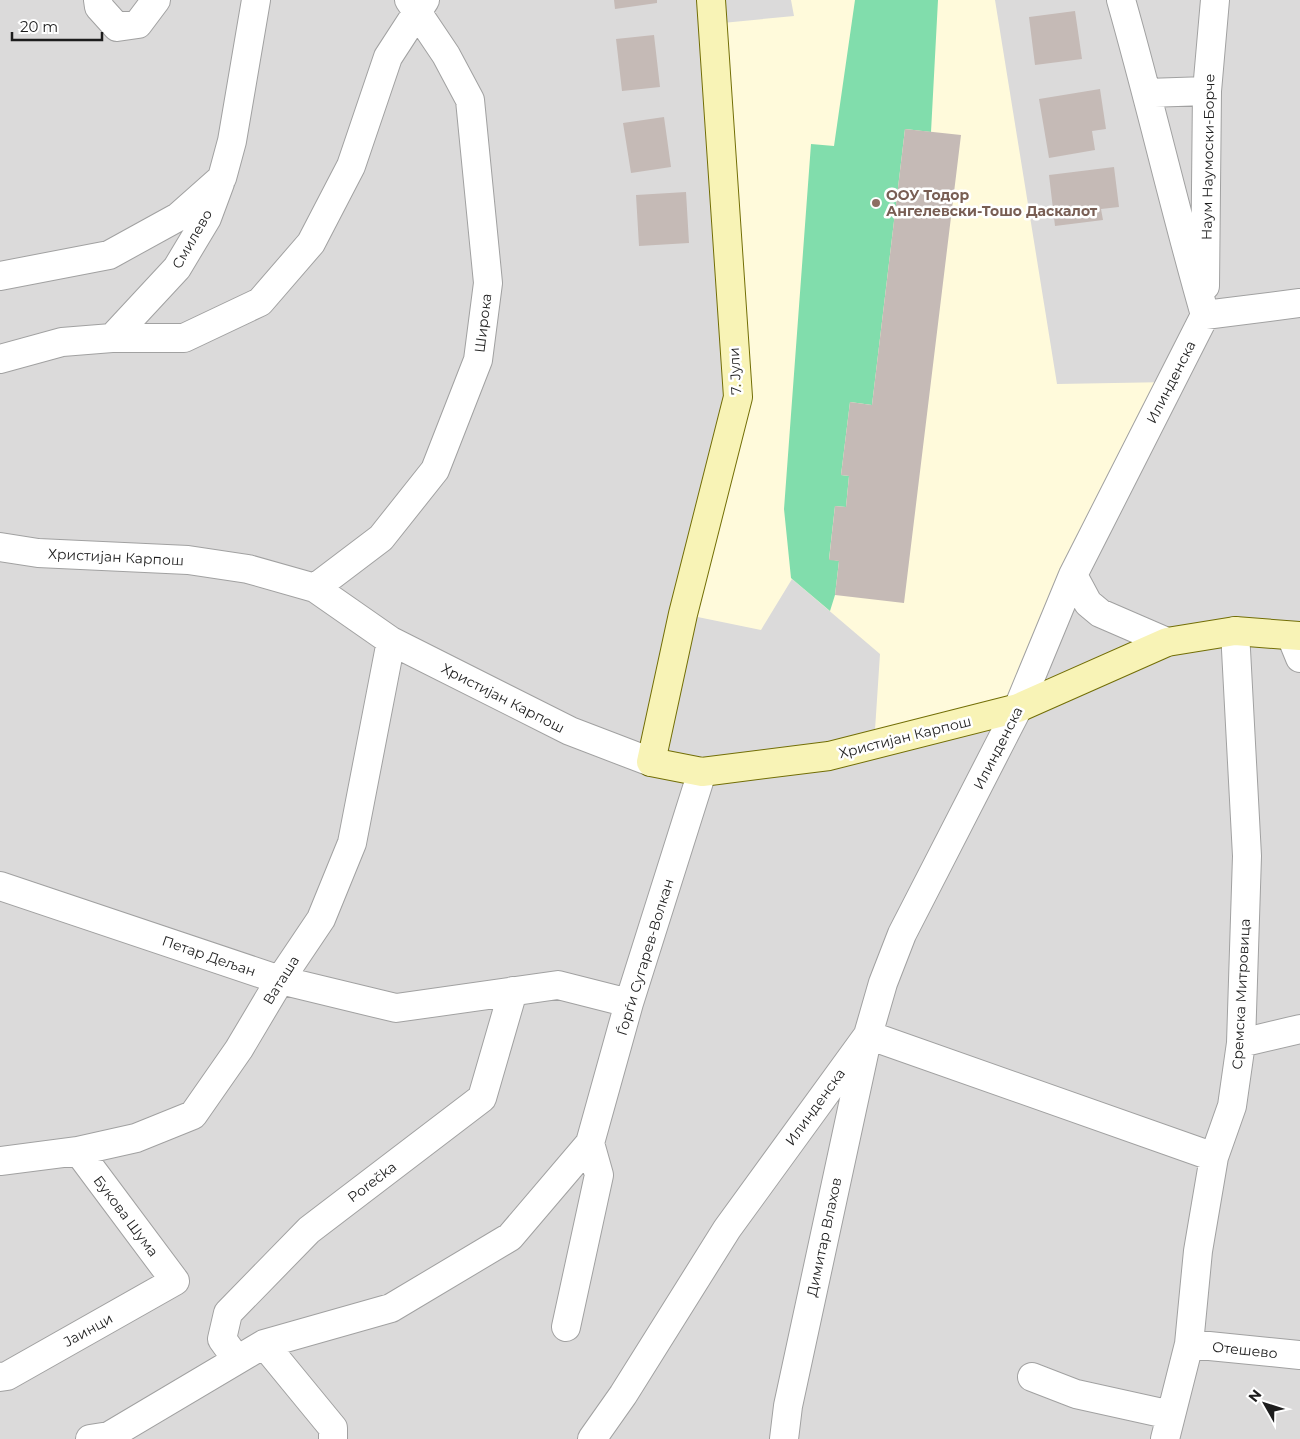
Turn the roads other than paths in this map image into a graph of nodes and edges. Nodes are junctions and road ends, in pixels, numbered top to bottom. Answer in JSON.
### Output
{"nodes":[{"id":1,"x":98,"y":0,"type":"edge"},
{"id":2,"x":156,"y":0,"type":"edge"},
{"id":3,"x":256,"y":0,"type":"edge"},
{"id":4,"x":711,"y":0,"type":"edge"},
{"id":5,"x":1121,"y":0,"type":"edge"},
{"id":6,"x":1215,"y":0,"type":"edge"},
{"id":7,"x":416,"y":5,"type":"edge"},
{"id":8,"x":1207,"y":92,"type":"junction"},
{"id":9,"x":1148,"y":93,"type":"junction"},
{"id":10,"x":222,"y":178,"type":"junction"},
{"id":11,"x":0,"y":276,"type":"edge"},
{"id":12,"x":1300,"y":303,"type":"edge"},
{"id":13,"x":1205,"y":315,"type":"junction"},
{"id":14,"x":112,"y":338,"type":"junction"},
{"id":15,"x":0,"y":359,"type":"edge"},
{"id":16,"x":0,"y":547,"type":"edge"},
{"id":17,"x":1073,"y":575,"type":"junction"},
{"id":18,"x":315,"y":588,"type":"junction"},
{"id":19,"x":1235,"y":631,"type":"junction"},
{"id":20,"x":392,"y":641,"type":"junction"},
{"id":21,"x":1168,"y":642,"type":"junction"},
{"id":22,"x":1297,"y":643,"type":"edge"},
{"id":23,"x":1018,"y":708,"type":"junction"},
{"id":24,"x":651,"y":762,"type":"junction"},
{"id":25,"x":702,"y":772,"type":"junction"},
{"id":26,"x":0,"y":886,"type":"edge"},
{"id":27,"x":280,"y":980,"type":"junction"},
{"id":28,"x":513,"y":991,"type":"junction"},
{"id":29,"x":630,"y":1003,"type":"junction"},
{"id":30,"x":1300,"y":1029,"type":"edge"},
{"id":31,"x":868,"y":1035,"type":"junction"},
{"id":32,"x":1241,"y":1043,"type":"junction"},
{"id":33,"x":590,"y":1143,"type":"junction"},
{"id":34,"x":78,"y":1151,"type":"junction"},
{"id":35,"x":1214,"y":1157,"type":"junction"},
{"id":36,"x":0,"y":1161,"type":"edge"},
{"id":37,"x":175,"y":1281,"type":"joint"},
{"id":38,"x":566,"y":1327,"type":"dead end"},
{"id":39,"x":264,"y":1344,"type":"junction"},
{"id":40,"x":1189,"y":1344,"type":"junction"},
{"id":41,"x":1300,"y":1355,"type":"edge"},
{"id":42,"x":238,"y":1360,"type":"junction"},
{"id":43,"x":0,"y":1377,"type":"edge"},
{"id":44,"x":1032,"y":1377,"type":"dead end"},
{"id":45,"x":1168,"y":1427,"type":"edge"},
{"id":46,"x":90,"y":1439,"type":"edge"},
{"id":47,"x":334,"y":1439,"type":"edge"},
{"id":48,"x":592,"y":1439,"type":"edge"},
{"id":49,"x":784,"y":1439,"type":"edge"}],
"edges":[{"from":1,"to":2,"type":"street"},
{"from":3,"to":10,"type":"street","name":"Смилево"},
{"from":4,"to":24,"type":"street","name":"7. Јули"},
{"from":5,"to":9,"type":"street"},
{"from":6,"to":8,"type":"street","name":"Наум Наумоски-Борче"},
{"from":7,"to":14,"type":"street"},
{"from":7,"to":18,"type":"street","name":"Широка"},
{"from":8,"to":9,"type":"street"},
{"from":8,"to":13,"type":"street","name":"Наум Наумоски-Борче"},
{"from":9,"to":13,"type":"street"},
{"from":10,"to":11,"type":"street"},
{"from":10,"to":14,"type":"street","name":"Смилево"},
{"from":12,"to":13,"type":"street"},
{"from":13,"to":17,"type":"street","name":"Илинденска"},
{"from":14,"to":15,"type":"street"},
{"from":16,"to":18,"type":"street","name":"Христијан Карпош"},
{"from":17,"to":21,"type":"street"},
{"from":17,"to":23,"type":"street","name":"Илинденска"},
{"from":18,"to":20,"type":"street","name":"Христијан Карпош"},
{"from":19,"to":21,"type":"street","name":"Христијан Карпош"},
{"from":19,"to":22,"type":"street","name":"Христијан Карпош"},
{"from":19,"to":32,"type":"street","name":"Сремска Митровица"},
{"from":20,"to":24,"type":"street","name":"Христијан Карпош"},
{"from":20,"to":27,"type":"street","name":"Ваташа"},
{"from":21,"to":23,"type":"street","name":"Христијан Карпош"},
{"from":23,"to":25,"type":"street","name":"Христијан Карпош"},
{"from":23,"to":31,"type":"street","name":"Илинденска"},
{"from":24,"to":25,"type":"street","name":"Христијан Карпош"},
{"from":25,"to":29,"type":"street","name":"Ѓорѓи Сугарев-Волкан"},
{"from":26,"to":27,"type":"street","name":"Петар Дељан"},
{"from":27,"to":28,"type":"street","name":"Петар Дељан"},
{"from":27,"to":34,"type":"street","name":"Ваташа"},
{"from":28,"to":29,"type":"street","name":"Петар Дељан"},
{"from":28,"to":42,"type":"street","name":"Porečka"},
{"from":29,"to":33,"type":"street","name":"Ѓорѓи Сугарев-Волкан"},
{"from":30,"to":32,"type":"street"},
{"from":31,"to":35,"type":"street"},
{"from":31,"to":48,"type":"street","name":"Илинденска"},
{"from":31,"to":49,"type":"street","name":"Димитар Влахов"},
{"from":32,"to":35,"type":"street","name":"Сремска Митровица"},
{"from":33,"to":38,"type":"street","name":"Ѓорѓи Сугарев-Волкан"},
{"from":33,"to":39,"type":"street","name":"Ѓорѓи Сугарев-Волкан"},
{"from":34,"to":36,"type":"street","name":"Ваташа"},
{"from":34,"to":37,"type":"street","name":"Букова Шума"},
{"from":35,"to":40,"type":"street","name":"Сремска Митровица"},
{"from":37,"to":43,"type":"street","name":"Јаинци"},
{"from":39,"to":42,"type":"street","name":"Ѓорѓи Сугарев-Волкан"},
{"from":39,"to":47,"type":"street"},
{"from":40,"to":41,"type":"street","name":"Отешево"},
{"from":40,"to":45,"type":"street","name":"Сремска Митровица"},
{"from":42,"to":46,"type":"street","name":"Ѓорѓи Сугарев-Волкан"},
{"from":44,"to":45,"type":"street"}]}
